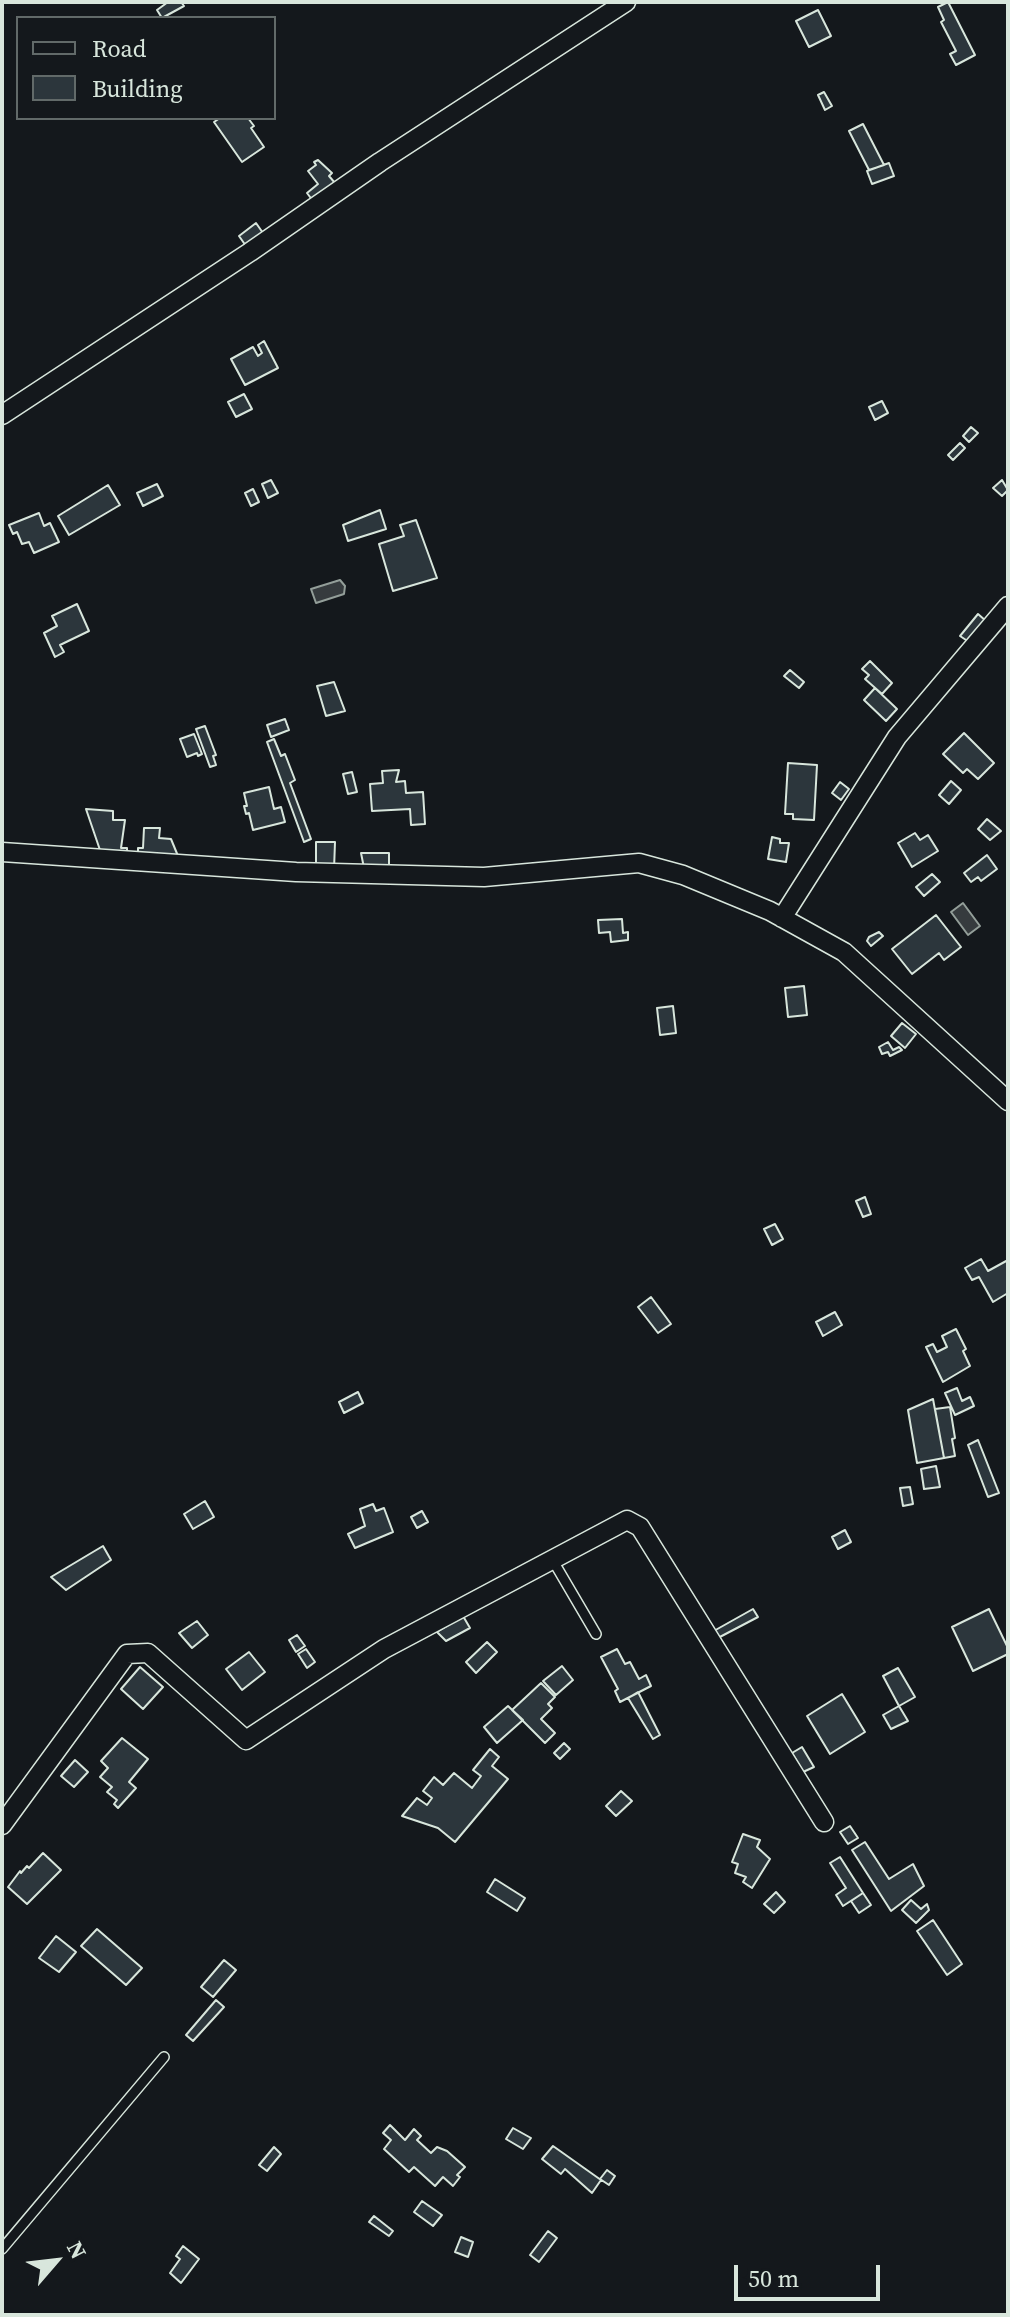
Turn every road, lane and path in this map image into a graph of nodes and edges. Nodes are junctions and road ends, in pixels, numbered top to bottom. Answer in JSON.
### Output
{"nodes":[{"id":1,"x":626,"y":2,"type":"edge"},
{"id":2,"x":2,"y":415,"type":"edge"},
{"id":3,"x":1008,"y":606,"type":"edge"},
{"id":4,"x":2,"y":852,"type":"edge"},
{"id":5,"x":782,"y":918,"type":"junction"},
{"id":6,"x":1008,"y":1101,"type":"edge"},
{"id":7,"x":552,"y":1559,"type":"junction"},
{"id":8,"x":596,"y":1634,"type":"dead end"},
{"id":9,"x":824,"y":1822,"type":"dead end"},
{"id":10,"x":2,"y":1825,"type":"edge"},
{"id":11,"x":164,"y":2057,"type":"dead end"},
{"id":12,"x":2,"y":2249,"type":"edge"}],
"edges":[{"from":1,"to":2,"type":"street"},
{"from":3,"to":5,"type":"street"},
{"from":4,"to":5,"type":"street"},
{"from":5,"to":6,"type":"street"},
{"from":7,"to":8,"type":"lane"},
{"from":7,"to":9,"type":"street"},
{"from":7,"to":10,"type":"street"},
{"from":11,"to":12,"type":"lane"}]}
